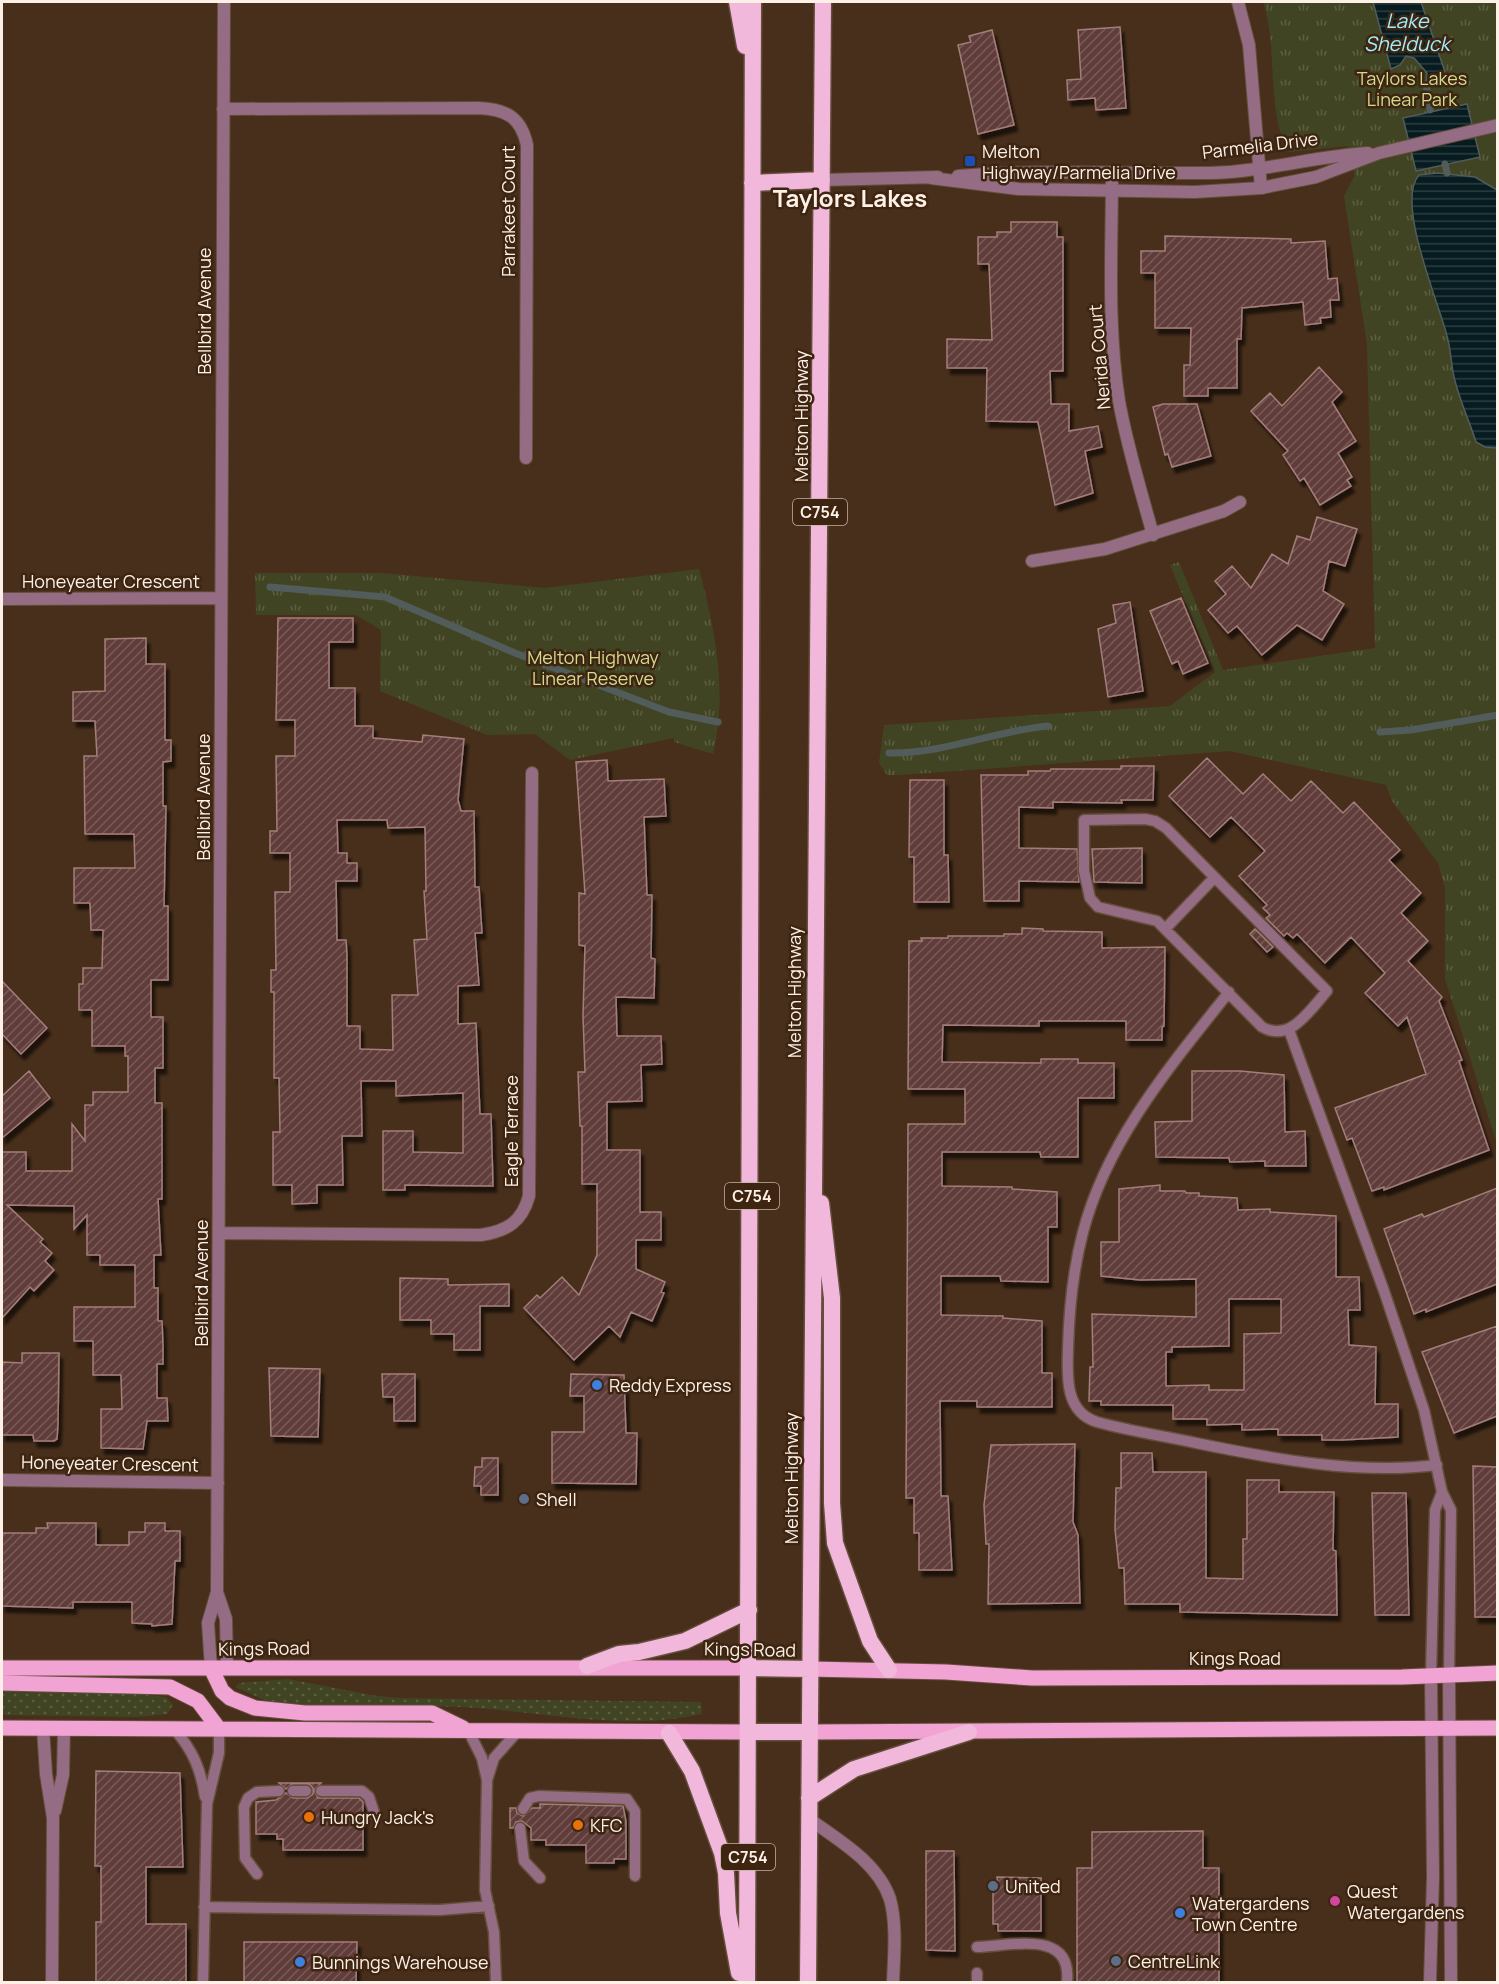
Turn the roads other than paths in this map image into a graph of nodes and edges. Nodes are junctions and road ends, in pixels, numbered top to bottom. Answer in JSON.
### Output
{"nodes":[{"id":1,"x":224,"y":2,"type":"edge"},
{"id":2,"x":737,"y":2,"type":"edge"},
{"id":3,"x":753,"y":2,"type":"edge"},
{"id":4,"x":823,"y":2,"type":"edge"},
{"id":5,"x":1238,"y":2,"type":"edge"},
{"id":6,"x":753,"y":82,"type":"junction"},
{"id":7,"x":223,"y":108,"type":"junction"},
{"id":8,"x":1497,"y":125,"type":"edge"},
{"id":9,"x":1378,"y":153,"type":"junction"},
{"id":10,"x":1259,"y":167,"type":"junction"},
{"id":11,"x":1112,"y":172,"type":"junction"},
{"id":12,"x":931,"y":178,"type":"junction"},
{"id":13,"x":822,"y":180,"type":"junction"},
{"id":14,"x":752,"y":183,"type":"junction"},
{"id":15,"x":1261,"y":188,"type":"junction"},
{"id":16,"x":1112,"y":190,"type":"junction"},
{"id":17,"x":526,"y":458,"type":"dead end"},
{"id":18,"x":1240,"y":502,"type":"dead end"},
{"id":19,"x":1153,"y":535,"type":"junction"},
{"id":20,"x":1032,"y":561,"type":"dead end"},
{"id":21,"x":221,"y":598,"type":"junction"},
{"id":22,"x":2,"y":599,"type":"edge"},
{"id":23,"x":532,"y":773,"type":"dead end"},
{"id":24,"x":1214,"y":878,"type":"junction"},
{"id":25,"x":1166,"y":928,"type":"junction"},
{"id":26,"x":1229,"y":992,"type":"junction"},
{"id":27,"x":1289,"y":1030,"type":"junction"},
{"id":28,"x":813,"y":1125,"type":"junction"},
{"id":29,"x":219,"y":1233,"type":"junction"},
{"id":30,"x":1437,"y":1465,"type":"junction"},
{"id":31,"x":2,"y":1480,"type":"edge"},
{"id":32,"x":218,"y":1483,"type":"junction"},
{"id":33,"x":1442,"y":1492,"type":"junction"},
{"id":34,"x":217,"y":1592,"type":"junction"},
{"id":35,"x":749,"y":1610,"type":"junction"},
{"id":36,"x":587,"y":1666,"type":"junction"},
{"id":37,"x":2,"y":1668,"type":"edge"},
{"id":38,"x":211,"y":1668,"type":"junction"},
{"id":39,"x":227,"y":1668,"type":"junction"},
{"id":40,"x":749,"y":1668,"type":"junction"},
{"id":41,"x":810,"y":1669,"type":"junction"},
{"id":42,"x":889,"y":1670,"type":"junction"},
{"id":43,"x":1497,"y":1673,"type":"edge"},
{"id":44,"x":1449,"y":1675,"type":"junction"},
{"id":45,"x":1431,"y":1676,"type":"junction"},
{"id":46,"x":2,"y":1683,"type":"edge"},
{"id":47,"x":2,"y":1728,"type":"edge"},
{"id":48,"x":43,"y":1728,"type":"junction"},
{"id":49,"x":64,"y":1728,"type":"junction"},
{"id":50,"x":1497,"y":1728,"type":"edge"},
{"id":51,"x":174,"y":1729,"type":"junction"},
{"id":52,"x":219,"y":1729,"type":"junction"},
{"id":53,"x":1448,"y":1729,"type":"junction"},
{"id":54,"x":468,"y":1730,"type":"junction"},
{"id":55,"x":1431,"y":1730,"type":"junction"},
{"id":56,"x":518,"y":1731,"type":"junction"},
{"id":57,"x":748,"y":1732,"type":"junction"},
{"id":58,"x":810,"y":1732,"type":"junction"},
{"id":59,"x":969,"y":1732,"type":"junction"},
{"id":60,"x":669,"y":1733,"type":"junction"},
{"id":61,"x":487,"y":1780,"type":"junction"},
{"id":62,"x":279,"y":1791,"type":"dead end"},
{"id":63,"x":293,"y":1791,"type":"dead end"},
{"id":64,"x":306,"y":1791,"type":"dead end"},
{"id":65,"x":321,"y":1791,"type":"dead end"},
{"id":66,"x":809,"y":1798,"type":"junction"},
{"id":67,"x":207,"y":1804,"type":"junction"},
{"id":68,"x":523,"y":1809,"type":"dead end"},
{"id":69,"x":375,"y":1815,"type":"dead end"},
{"id":70,"x":53,"y":1818,"type":"junction"},
{"id":71,"x":809,"y":1819,"type":"junction"},
{"id":72,"x":520,"y":1828,"type":"dead end"},
{"id":73,"x":257,"y":1874,"type":"dead end"},
{"id":74,"x":635,"y":1876,"type":"dead end"},
{"id":75,"x":540,"y":1878,"type":"dead end"},
{"id":76,"x":489,"y":1905,"type":"junction"},
{"id":77,"x":204,"y":1907,"type":"junction"},
{"id":78,"x":977,"y":1947,"type":"dead end"},
{"id":79,"x":52,"y":1983,"type":"edge"},
{"id":80,"x":203,"y":1983,"type":"edge"},
{"id":81,"x":496,"y":1983,"type":"edge"},
{"id":82,"x":741,"y":1983,"type":"edge"},
{"id":83,"x":747,"y":1983,"type":"edge"},
{"id":84,"x":808,"y":1983,"type":"edge"},
{"id":85,"x":893,"y":1983,"type":"edge"},
{"id":86,"x":1067,"y":1983,"type":"edge"},
{"id":87,"x":1430,"y":1983,"type":"edge"},
{"id":88,"x":1451,"y":1983,"type":"edge"}],
"edges":[{"from":1,"to":7,"type":"street","name":"Bellbird Avenue"},
{"from":2,"to":6,"type":"highway"},
{"from":3,"to":6,"type":"highway","number":"C754"},
{"from":4,"to":13,"type":"highway","name":"Melton Highway","number":"C754"},
{"from":5,"to":10,"type":"street"},
{"from":6,"to":14,"type":"highway","number":"C754"},
{"from":7,"to":17,"type":"street","name":"Parrakeet Court"},
{"from":7,"to":21,"type":"street","name":"Bellbird Avenue"},
{"from":8,"to":9,"type":"street","name":"Parmelia Drive"},
{"from":9,"to":10,"type":"street","name":"Parmelia Drive"},
{"from":9,"to":15,"type":"street","name":"Parmelia Drive"},
{"from":10,"to":11,"type":"street","name":"Parmelia Drive"},
{"from":10,"to":15,"type":"street"},
{"from":11,"to":12,"type":"street","name":"Parmelia Drive"},
{"from":11,"to":16,"type":"street","name":"Nerida Court"},
{"from":12,"to":13,"type":"street","name":"Parmelia Drive"},
{"from":12,"to":16,"type":"street","name":"Parmelia Drive"},
{"from":13,"to":14,"type":"highway","name":"Parmelia Drive"},
{"from":13,"to":28,"type":"highway","name":"Melton Highway","number":"C754"},
{"from":14,"to":35,"type":"highway","number":"C754"},
{"from":15,"to":16,"type":"street","name":"Parmelia Drive"},
{"from":16,"to":19,"type":"street","name":"Nerida Court"},
{"from":18,"to":19,"type":"street"},
{"from":19,"to":20,"type":"street"},
{"from":21,"to":22,"type":"street","name":"Honeyeater Crescent"},
{"from":21,"to":29,"type":"street","name":"Bellbird Avenue"},
{"from":23,"to":29,"type":"street","name":"Eagle Terrace"},
{"from":24,"to":25,"type":"lane"},
{"from":24,"to":25,"type":"lane"},
{"from":24,"to":27,"type":"lane"},
{"from":25,"to":26,"type":"lane"},
{"from":26,"to":27,"type":"lane"},
{"from":26,"to":30,"type":"lane"},
{"from":27,"to":30,"type":"lane"},
{"from":28,"to":41,"type":"highway","name":"Melton Highway","number":"C754"},
{"from":28,"to":42,"type":"highway"},
{"from":29,"to":32,"type":"street","name":"Bellbird Avenue"},
{"from":30,"to":33,"type":"lane"},
{"from":31,"to":32,"type":"street","name":"Honeyeater Crescent"},
{"from":32,"to":34,"type":"street","name":"Bellbird Avenue"},
{"from":33,"to":44,"type":"lane"},
{"from":33,"to":45,"type":"lane"},
{"from":34,"to":38,"type":"street","name":"Bellbird Avenue"},
{"from":34,"to":39,"type":"street","name":"Bellbird Avenue"},
{"from":35,"to":36,"type":"highway"},
{"from":35,"to":40,"type":"highway","number":"C754"},
{"from":36,"to":39,"type":"main road","name":"Kings Road"},
{"from":36,"to":40,"type":"main road","name":"Kings Road"},
{"from":37,"to":38,"type":"main road","name":"Kings Road"},
{"from":38,"to":39,"type":"main road","name":"Kings Road"},
{"from":38,"to":54,"type":"main road"},
{"from":40,"to":41,"type":"highway","name":"Kings Road"},
{"from":40,"to":57,"type":"highway","number":"C754"},
{"from":41,"to":42,"type":"main road","name":"Kings Road"},
{"from":41,"to":58,"type":"highway","name":"Melton Highway","number":"C754"},
{"from":42,"to":45,"type":"main road","name":"Kings Road"},
{"from":43,"to":44,"type":"main road","name":"Kings Road"},
{"from":44,"to":45,"type":"main road","name":"Kings Road"},
{"from":44,"to":53,"type":"street"},
{"from":45,"to":55,"type":"street"},
{"from":46,"to":52,"type":"main road"},
{"from":47,"to":48,"type":"main road"},
{"from":48,"to":49,"type":"main road"},
{"from":48,"to":70,"type":"street"},
{"from":49,"to":51,"type":"main road"},
{"from":49,"to":70,"type":"street"},
{"from":50,"to":53,"type":"main road"},
{"from":51,"to":52,"type":"main road"},
{"from":51,"to":67,"type":"lane"},
{"from":52,"to":54,"type":"main road"},
{"from":52,"to":67,"type":"lane"},
{"from":53,"to":55,"type":"main road"},
{"from":53,"to":88,"type":"street"},
{"from":54,"to":56,"type":"main road"},
{"from":54,"to":61,"type":"lane"},
{"from":55,"to":59,"type":"main road"},
{"from":55,"to":87,"type":"street"},
{"from":56,"to":60,"type":"main road"},
{"from":56,"to":61,"type":"lane"},
{"from":57,"to":58,"type":"highway"},
{"from":57,"to":60,"type":"main road"},
{"from":57,"to":83,"type":"highway","number":"C754"},
{"from":58,"to":59,"type":"main road"},
{"from":58,"to":66,"type":"highway","name":"Melton Highway","number":"C754"},
{"from":59,"to":66,"type":"highway"},
{"from":60,"to":82,"type":"highway"},
{"from":61,"to":76,"type":"lane"},
{"from":62,"to":73,"type":"lane"},
{"from":63,"to":64,"type":"lane"},
{"from":65,"to":69,"type":"lane"},
{"from":66,"to":71,"type":"highway","name":"Melton Highway","number":"C754"},
{"from":67,"to":77,"type":"lane"},
{"from":68,"to":74,"type":"lane"},
{"from":70,"to":79,"type":"street"},
{"from":71,"to":84,"type":"highway","name":"Melton Highway","number":"C754"},
{"from":71,"to":85,"type":"street"},
{"from":72,"to":75,"type":"lane"},
{"from":76,"to":77,"type":"lane"},
{"from":76,"to":81,"type":"lane"},
{"from":77,"to":80,"type":"lane"},
{"from":78,"to":86,"type":"lane"}]}
